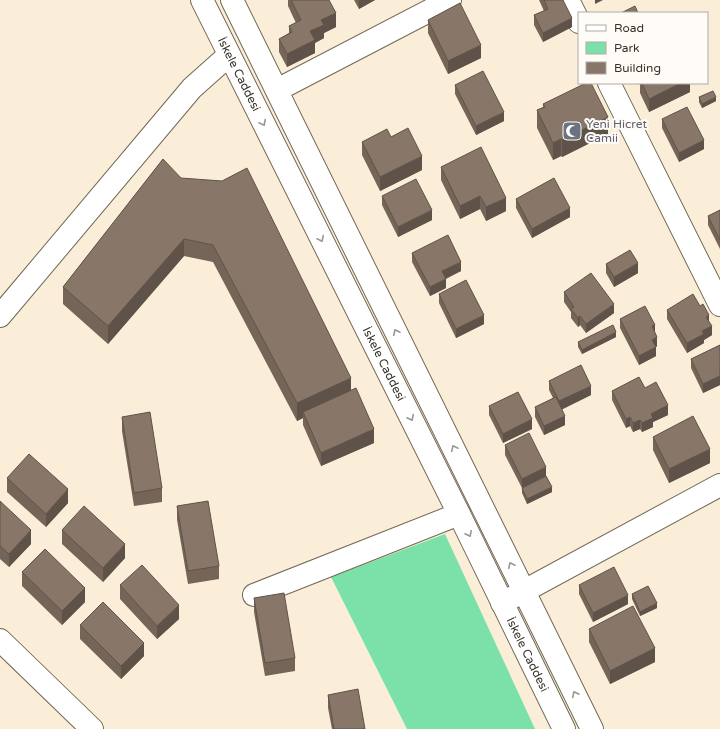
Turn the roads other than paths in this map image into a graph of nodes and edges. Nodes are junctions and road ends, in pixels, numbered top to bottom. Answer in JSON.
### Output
{"nodes":[{"id":1,"x":202,"y":0,"type":"edge"},
{"id":2,"x":232,"y":0,"type":"edge"},
{"id":3,"x":450,"y":0,"type":"edge"},
{"id":4,"x":568,"y":0,"type":"edge"},
{"id":5,"x":578,"y":20,"type":"edge"},
{"id":6,"x":229,"y":55,"type":"junction"},
{"id":7,"x":610,"y":84,"type":"edge"},
{"id":8,"x":277,"y":90,"type":"junction"},
{"id":9,"x":720,"y":305,"type":"edge"},
{"id":10,"x":0,"y":316,"type":"edge"},
{"id":11,"x":720,"y":485,"type":"edge"},
{"id":12,"x":459,"y":514,"type":"junction"},
{"id":13,"x":524,"y":592,"type":"junction"},
{"id":14,"x":254,"y":595,"type":"dead end"},
{"id":15,"x":502,"y":603,"type":"junction"},
{"id":16,"x":0,"y":640,"type":"edge"},
{"id":17,"x":92,"y":729,"type":"edge"},
{"id":18,"x":564,"y":729,"type":"edge"},
{"id":19,"x":592,"y":729,"type":"edge"}],
"edges":[{"from":1,"to":6,"type":"main road","name":"İskele Caddesi"},
{"from":2,"to":8,"type":"main road"},
{"from":3,"to":8,"type":"main road"},
{"from":4,"to":5,"type":"main road"},
{"from":6,"to":10,"type":"main road"},
{"from":6,"to":12,"type":"main road","name":"İskele Caddesi","one_way":true},
{"from":7,"to":9,"type":"main road"},
{"from":13,"to":8,"type":"main road","one_way":true},
{"from":11,"to":13,"type":"main road"},
{"from":12,"to":14,"type":"main road"},
{"from":12,"to":15,"type":"main road","name":"İskele Caddesi","one_way":true},
{"from":13,"to":15,"type":"main road"},
{"from":19,"to":13,"type":"main road","one_way":true},
{"from":15,"to":18,"type":"main road","name":"İskele Caddesi"},
{"from":16,"to":17,"type":"main road"}]}
